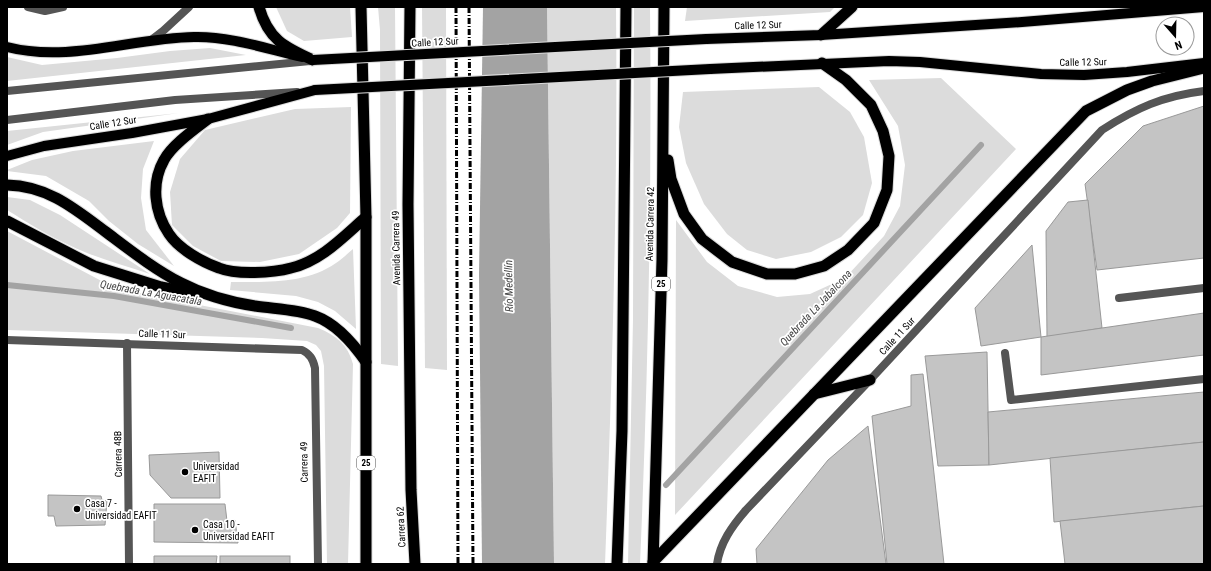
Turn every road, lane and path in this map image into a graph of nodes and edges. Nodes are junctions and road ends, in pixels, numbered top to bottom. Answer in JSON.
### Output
{"nodes":[{"id":1,"x":28,"y":7,"type":"edge"},
{"id":2,"x":63,"y":7,"type":"edge"},
{"id":3,"x":189,"y":7,"type":"edge"},
{"id":4,"x":259,"y":7,"type":"edge"},
{"id":5,"x":361,"y":7,"type":"edge"},
{"id":6,"x":410,"y":7,"type":"edge"},
{"id":7,"x":626,"y":7,"type":"edge"},
{"id":8,"x":664,"y":7,"type":"edge"},
{"id":9,"x":852,"y":7,"type":"edge"},
{"id":10,"x":1204,"y":7,"type":"edge"},
{"id":11,"x":821,"y":35,"type":"junction"},
{"id":12,"x":150,"y":41,"type":"junction"},
{"id":13,"x":7,"y":47,"type":"edge"},
{"id":14,"x":313,"y":60,"type":"junction"},
{"id":15,"x":822,"y":63,"type":"junction"},
{"id":16,"x":1204,"y":64,"type":"edge"},
{"id":17,"x":1204,"y":68,"type":"edge"},
{"id":18,"x":316,"y":90,"type":"junction"},
{"id":19,"x":7,"y":91,"type":"edge"},
{"id":20,"x":1204,"y":92,"type":"edge"},
{"id":21,"x":208,"y":118,"type":"junction"},
{"id":22,"x":7,"y":120,"type":"edge"},
{"id":23,"x":663,"y":130,"type":"junction"},
{"id":24,"x":7,"y":156,"type":"edge"},
{"id":25,"x":7,"y":185,"type":"edge"},
{"id":26,"x":366,"y":217,"type":"junction"},
{"id":27,"x":7,"y":221,"type":"edge"},
{"id":28,"x":1204,"y":288,"type":"edge"},
{"id":29,"x":1120,"y":298,"type":"dead end"},
{"id":30,"x":218,"y":299,"type":"junction"},
{"id":31,"x":7,"y":340,"type":"edge"},
{"id":32,"x":127,"y":343,"type":"junction"},
{"id":33,"x":1005,"y":352,"type":"dead end"},
{"id":34,"x":313,"y":360,"type":"joint"},
{"id":35,"x":366,"y":362,"type":"junction"},
{"id":36,"x":1204,"y":379,"type":"edge"},
{"id":37,"x":870,"y":380,"type":"junction"},
{"id":38,"x":813,"y":394,"type":"junction"},
{"id":39,"x":411,"y":490,"type":"joint"},
{"id":40,"x":653,"y":563,"type":"edge"},
{"id":41,"x":718,"y":563,"type":"edge"},
{"id":42,"x":129,"y":564,"type":"edge"},
{"id":43,"x":318,"y":564,"type":"edge"},
{"id":44,"x":366,"y":564,"type":"edge"},
{"id":45,"x":414,"y":564,"type":"edge"},
{"id":46,"x":617,"y":564,"type":"edge"}],
"edges":[{"from":1,"to":2,"type":"street"},
{"from":3,"to":12,"type":"street"},
{"from":4,"to":14,"type":"highway"},
{"from":5,"to":26,"type":"highway","number":"25"},
{"from":6,"to":39,"type":"highway","name":"Avenida Carrera 49"},
{"from":7,"to":46,"type":"highway"},
{"from":8,"to":23,"type":"highway","name":"Avenida Carrera 42","number":"25"},
{"from":9,"to":11,"type":"highway"},
{"from":10,"to":11,"type":"main road","name":"Calle 12 Sur"},
{"from":11,"to":14,"type":"main road","name":"Calle 12 Sur","bridge":true},
{"from":12,"to":13,"type":"main road","name":"Calle 12 Sur"},
{"from":12,"to":14,"type":"main road","name":"Calle 12 Sur"},
{"from":14,"to":19,"type":"street","name":"Calle 12 Sur"},
{"from":15,"to":16,"type":"main road","name":"Calle 12 Sur"},
{"from":15,"to":18,"type":"main road","name":"Calle 12 Sur","bridge":true},
{"from":15,"to":23,"type":"highway"},
{"from":17,"to":38,"type":"highway"},
{"from":18,"to":21,"type":"main road","name":"Calle 12 Sur"},
{"from":18,"to":22,"type":"street","name":"Calle 12 Sur"},
{"from":20,"to":37,"type":"street","name":"Calle 11 Sur"},
{"from":21,"to":24,"type":"main road","name":"Calle 12 Sur"},
{"from":21,"to":26,"type":"highway"},
{"from":23,"to":40,"type":"highway","name":"Avenida Carrera 42","number":"25"},
{"from":25,"to":30,"type":"highway"},
{"from":26,"to":35,"type":"highway","number":"25"},
{"from":27,"to":30,"type":"highway"},
{"from":28,"to":29,"type":"street"},
{"from":30,"to":35,"type":"highway"},
{"from":31,"to":32,"type":"street","name":"Calle 11 Sur"},
{"from":32,"to":34,"type":"street","name":"Calle 11 Sur"},
{"from":32,"to":42,"type":"street","name":"Carrera 48B"},
{"from":33,"to":36,"type":"street"},
{"from":34,"to":43,"type":"street","name":"Carrera 49"},
{"from":35,"to":44,"type":"highway","number":"25"},
{"from":37,"to":38,"type":"highway"},
{"from":37,"to":41,"type":"street","name":"Calle 11 Sur"},
{"from":38,"to":40,"type":"highway"},
{"from":39,"to":45,"type":"highway","name":"Carrera 62"}]}
